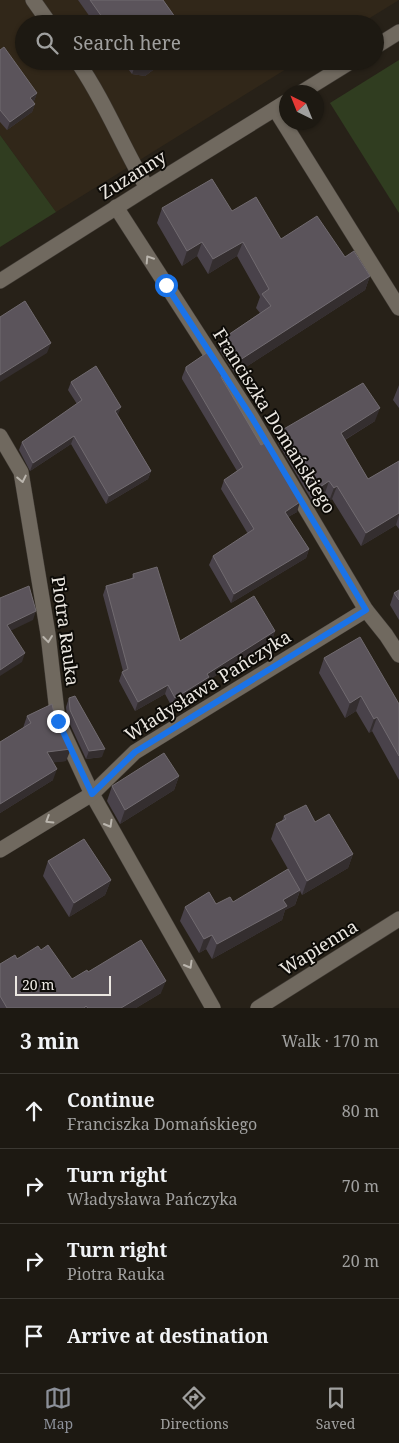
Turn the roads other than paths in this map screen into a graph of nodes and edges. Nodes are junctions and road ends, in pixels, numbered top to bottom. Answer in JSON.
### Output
{"nodes":[{"id":1,"x":33,"y":0,"type":"edge"},
{"id":2,"x":44,"y":15,"type":"edge"},
{"id":3,"x":399,"y":32,"type":"edge"},
{"id":4,"x":384,"y":41,"type":"edge"},
{"id":5,"x":83,"y":70,"type":"edge"},
{"id":6,"x":337,"y":70,"type":"edge"},
{"id":7,"x":313,"y":85,"type":"edge"},
{"id":8,"x":279,"y":107,"type":"edge"},
{"id":9,"x":295,"y":130,"type":"edge"},
{"id":10,"x":147,"y":188,"type":"junction"},
{"id":11,"x":116,"y":207,"type":"junction"},
{"id":12,"x":0,"y":281,"type":"edge"},
{"id":13,"x":399,"y":308,"type":"edge"},
{"id":14,"x":0,"y":436,"type":"edge"},
{"id":15,"x":366,"y":610,"type":"junction"},
{"id":16,"x":399,"y":655,"type":"edge"},
{"id":17,"x":92,"y":794,"type":"junction"},
{"id":18,"x":0,"y":850,"type":"edge"},
{"id":19,"x":399,"y":919,"type":"edge"},
{"id":20,"x":213,"y":1008,"type":"edge"},
{"id":21,"x":258,"y":1008,"type":"edge"}],
"edges":[{"from":1,"to":2,"type":"street"},
{"from":3,"to":4,"type":"street"},
{"from":5,"to":10,"type":"street"},
{"from":6,"to":7,"type":"street"},
{"from":8,"to":10,"type":"street","name":"Zuzanny"},
{"from":9,"to":13,"type":"street"},
{"from":10,"to":11,"type":"street","name":"Zuzanny"},
{"from":11,"to":12,"type":"street","name":"Zuzanny"},
{"from":15,"to":11,"type":"street","name":"Franciszka Domańskiego","one_way":true},
{"from":14,"to":17,"type":"street","name":"Piotra Rauka","one_way":true},
{"from":15,"to":16,"type":"street","name":"Franciszka Domańskiego"},
{"from":15,"to":17,"type":"street","name":"Władysława Pańczyka"},
{"from":17,"to":18,"type":"street","name":"Władysława Pańczyka","one_way":true},
{"from":17,"to":20,"type":"street","name":"Piotra Rauka","one_way":true},
{"from":19,"to":21,"type":"street","name":"Wapienna"}]}
